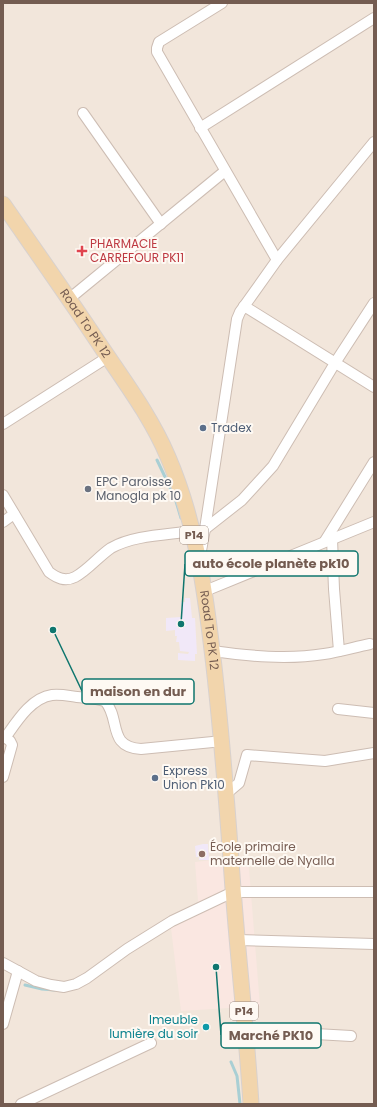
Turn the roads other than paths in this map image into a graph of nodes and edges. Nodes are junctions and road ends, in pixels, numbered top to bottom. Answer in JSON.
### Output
{"nodes":[{"id":1,"x":222,"y":3,"type":"edge"},
{"id":2,"x":374,"y":18,"type":"edge"},
{"id":3,"x":83,"y":113,"type":"dead end"},
{"id":4,"x":200,"y":128,"type":"junction"},
{"id":5,"x":374,"y":142,"type":"edge"},
{"id":6,"x":225,"y":171,"type":"junction"},
{"id":7,"x":3,"y":204,"type":"edge"},
{"id":8,"x":161,"y":224,"type":"junction"},
{"id":9,"x":277,"y":260,"type":"junction"},
{"id":10,"x":69,"y":299,"type":"junction"},
{"id":11,"x":374,"y":303,"type":"edge"},
{"id":12,"x":244,"y":306,"type":"junction"},
{"id":13,"x":108,"y":357,"type":"junction"},
{"id":14,"x":335,"y":363,"type":"junction"},
{"id":15,"x":374,"y":387,"type":"edge"},
{"id":16,"x":3,"y":424,"type":"edge"},
{"id":17,"x":374,"y":462,"type":"edge"},
{"id":18,"x":3,"y":495,"type":"edge"},
{"id":19,"x":14,"y":514,"type":"junction"},
{"id":20,"x":3,"y":522,"type":"edge"},
{"id":21,"x":374,"y":522,"type":"edge"},
{"id":22,"x":199,"y":530,"type":"junction"},
{"id":23,"x":328,"y":540,"type":"junction"},
{"id":24,"x":205,"y":591,"type":"junction"},
{"id":25,"x":370,"y":644,"type":"dead end"},
{"id":26,"x":212,"y":651,"type":"junction"},
{"id":27,"x":339,"y":651,"type":"junction"},
{"id":28,"x":338,"y":710,"type":"dead end"},
{"id":29,"x":374,"y":713,"type":"edge"},
{"id":30,"x":4,"y":737,"type":"edge"},
{"id":31,"x":222,"y":741,"type":"junction"},
{"id":32,"x":374,"y":753,"type":"edge"},
{"id":33,"x":3,"y":776,"type":"edge"},
{"id":34,"x":226,"y":794,"type":"junction"},
{"id":35,"x":233,"y":892,"type":"junction"},
{"id":36,"x":374,"y":892,"type":"edge"},
{"id":37,"x":238,"y":940,"type":"junction"},
{"id":38,"x":374,"y":944,"type":"edge"},
{"id":39,"x":3,"y":964,"type":"edge"},
{"id":40,"x":18,"y":971,"type":"junction"},
{"id":41,"x":3,"y":1024,"type":"edge"},
{"id":42,"x":246,"y":1030,"type":"junction"},
{"id":43,"x":351,"y":1036,"type":"dead end"},
{"id":44,"x":151,"y":1043,"type":"dead end"},
{"id":45,"x":20,"y":1104,"type":"edge"},
{"id":46,"x":251,"y":1104,"type":"edge"}],
"edges":[{"from":1,"to":4,"type":"street"},
{"from":2,"to":4,"type":"street"},
{"from":3,"to":8,"type":"street"},
{"from":4,"to":6,"type":"street"},
{"from":5,"to":9,"type":"street"},
{"from":6,"to":8,"type":"street"},
{"from":6,"to":9,"type":"street"},
{"from":7,"to":10,"type":"main road","name":"Road To PK 12","number":"P14"},
{"from":8,"to":10,"type":"street"},
{"from":9,"to":12,"type":"street"},
{"from":10,"to":13,"type":"main road","name":"Road To PK 12","number":"P14"},
{"from":11,"to":14,"type":"street"},
{"from":12,"to":14,"type":"street"},
{"from":12,"to":22,"type":"street"},
{"from":13,"to":16,"type":"street"},
{"from":13,"to":22,"type":"main road","name":"Road To PK 12","number":"P14"},
{"from":14,"to":15,"type":"street"},
{"from":14,"to":22,"type":"street"},
{"from":17,"to":23,"type":"street"},
{"from":18,"to":19,"type":"street"},
{"from":19,"to":20,"type":"street"},
{"from":19,"to":22,"type":"street"},
{"from":21,"to":23,"type":"street"},
{"from":22,"to":24,"type":"main road","name":"Road To PK 12","number":"P14"},
{"from":23,"to":24,"type":"street"},
{"from":23,"to":27,"type":"street"},
{"from":24,"to":26,"type":"main road","name":"Road To PK 12","number":"P14"},
{"from":25,"to":27,"type":"street"},
{"from":26,"to":27,"type":"street"},
{"from":26,"to":31,"type":"main road","name":"Road To PK 12","number":"P14"},
{"from":28,"to":29,"type":"street"},
{"from":30,"to":31,"type":"street"},
{"from":30,"to":33,"type":"street"},
{"from":31,"to":34,"type":"main road","name":"Road To PK 12","number":"P14"},
{"from":32,"to":34,"type":"street"},
{"from":34,"to":35,"type":"main road","name":"Road To PK 12","number":"P14"},
{"from":35,"to":36,"type":"street"},
{"from":35,"to":37,"type":"main road","name":"Road To PK 12","number":"P14"},
{"from":35,"to":40,"type":"street"},
{"from":37,"to":38,"type":"street"},
{"from":37,"to":42,"type":"main road","number":"P14"},
{"from":39,"to":40,"type":"street"},
{"from":40,"to":41,"type":"street"},
{"from":42,"to":43,"type":"street"},
{"from":42,"to":46,"type":"main road","number":"P14"},
{"from":44,"to":45,"type":"street"}]}
